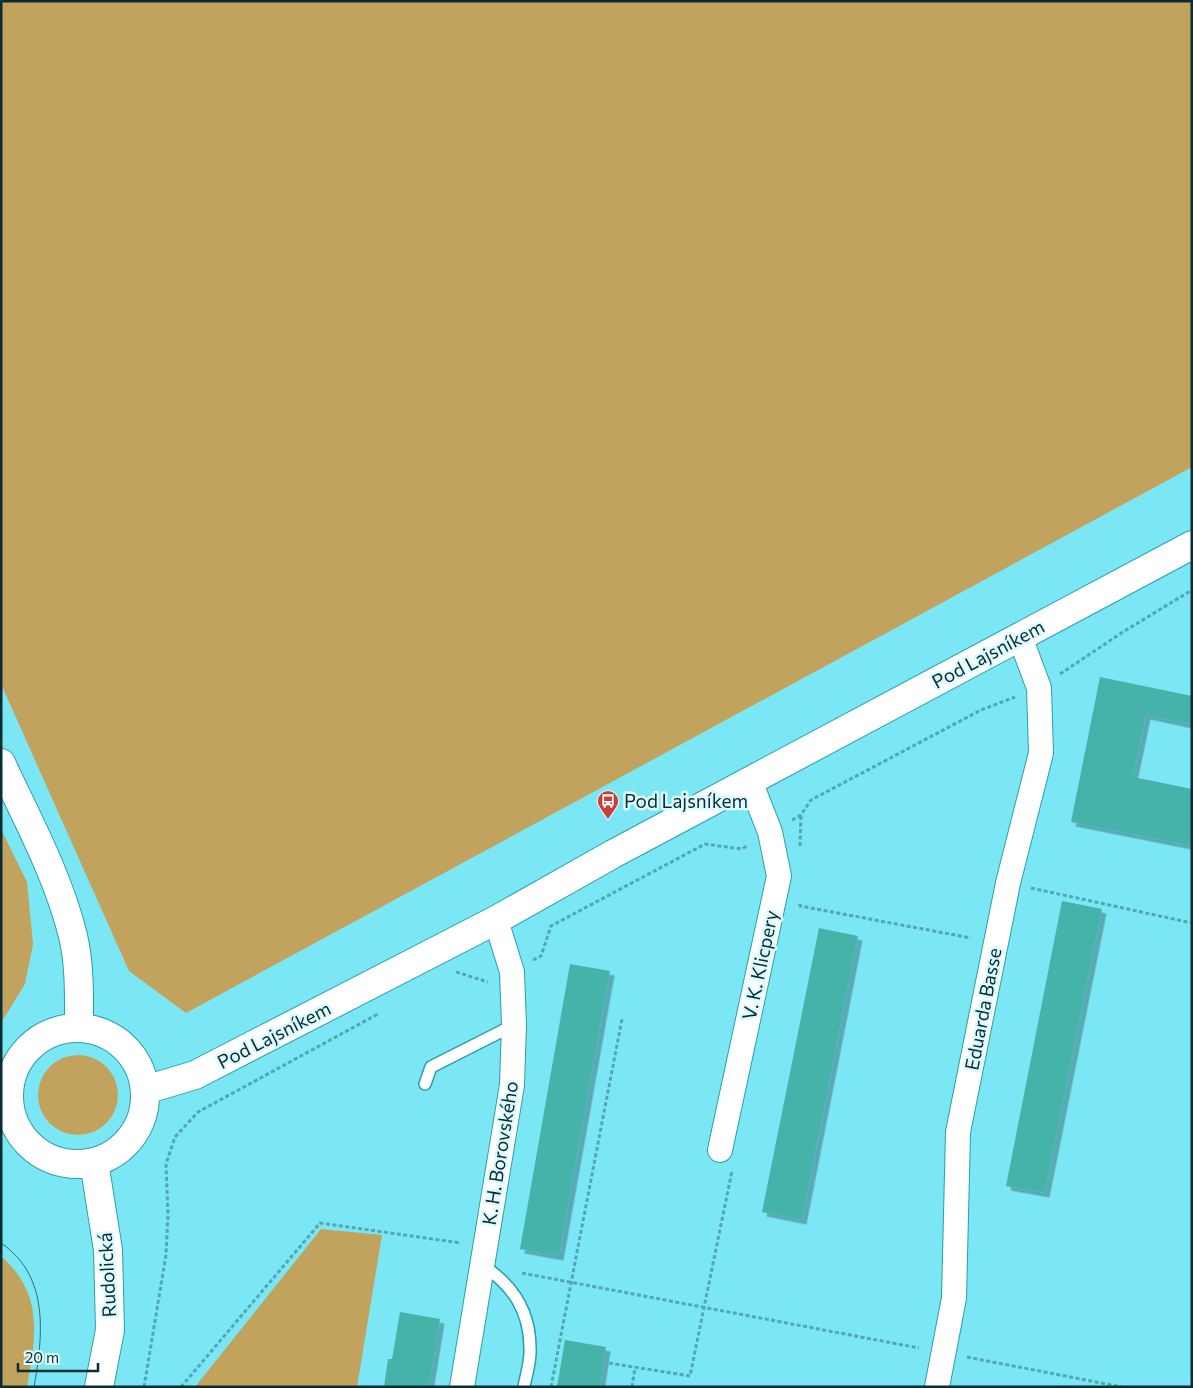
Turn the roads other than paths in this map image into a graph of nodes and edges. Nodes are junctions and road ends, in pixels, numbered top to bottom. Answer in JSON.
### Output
{"nodes":[{"id":1,"x":1192,"y":545,"type":"edge"},
{"id":2,"x":1020,"y":637,"type":"junction"},
{"id":3,"x":1,"y":763,"type":"edge"},
{"id":4,"x":750,"y":781,"type":"junction"},
{"id":5,"x":496,"y":920,"type":"junction"},
{"id":6,"x":514,"y":1025,"type":"junction"},
{"id":7,"x":79,"y":1027,"type":"junction"},
{"id":8,"x":426,"y":1084,"type":"dead end"},
{"id":9,"x":145,"y":1090,"type":"junction"},
{"id":10,"x":5,"y":1099,"type":"edge"},
{"id":11,"x":720,"y":1150,"type":"road end"},
{"id":12,"x":94,"y":1162,"type":"junction"},
{"id":13,"x":484,"y":1256,"type":"junction"},
{"id":14,"x":100,"y":1387,"type":"edge"},
{"id":15,"x":462,"y":1387,"type":"edge"},
{"id":16,"x":524,"y":1387,"type":"edge"},
{"id":17,"x":937,"y":1387,"type":"edge"}],
"edges":[{"from":1,"to":2,"type":"main road","name":"Pod Lajsníkem"},
{"from":2,"to":4,"type":"main road","name":"Pod Lajsníkem"},
{"from":2,"to":17,"type":"street","name":"Eduarda Basse"},
{"from":3,"to":7,"type":"main road"},
{"from":4,"to":5,"type":"main road","name":"Pod Lajsníkem"},
{"from":4,"to":11,"type":"street","name":"V. K. Klicpery"},
{"from":5,"to":6,"type":"street","name":"K. H. Borovského"},
{"from":5,"to":9,"type":"main road","name":"Pod Lajsníkem"},
{"from":6,"to":8,"type":"lane"},
{"from":6,"to":13,"type":"street","name":"K. H. Borovského"},
{"from":7,"to":9,"type":"main road"},
{"from":7,"to":10,"type":"main road"},
{"from":9,"to":12,"type":"main road"},
{"from":10,"to":12,"type":"main road"},
{"from":12,"to":14,"type":"main road","name":"Rudolická"},
{"from":13,"to":15,"type":"street","name":"K. H. Borovského"},
{"from":13,"to":16,"type":"lane"}]}
